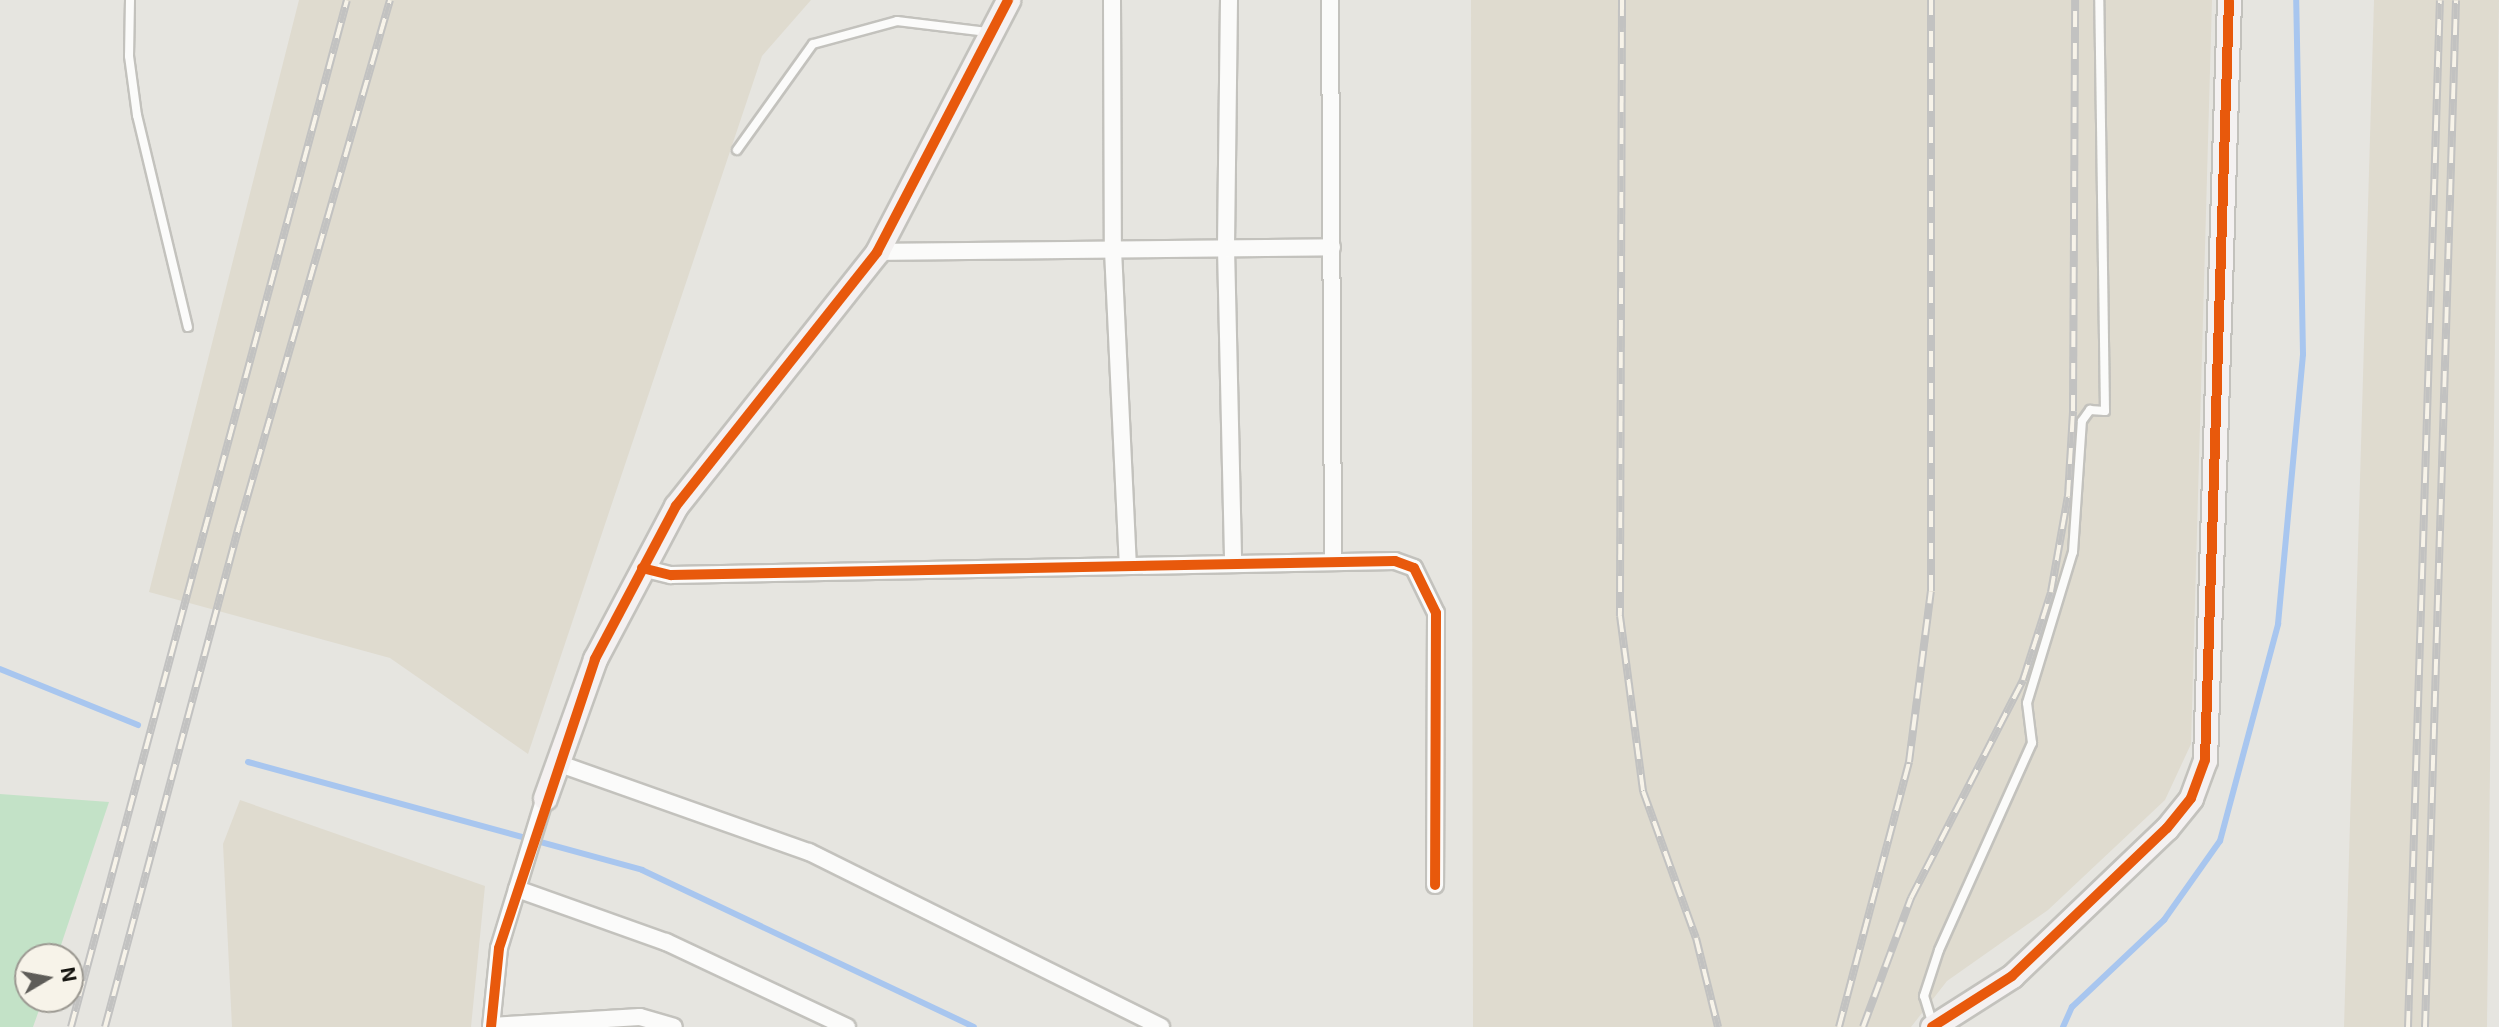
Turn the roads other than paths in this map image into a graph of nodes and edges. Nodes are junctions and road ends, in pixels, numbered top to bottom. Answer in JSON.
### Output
{"nodes":[{"id":1,"x":130,"y":0,"type":"edge"},
{"id":2,"x":1008,"y":0,"type":"edge"},
{"id":3,"x":1112,"y":0,"type":"edge"},
{"id":4,"x":1229,"y":0,"type":"edge"},
{"id":5,"x":1330,"y":0,"type":"edge"},
{"id":6,"x":2099,"y":0,"type":"edge"},
{"id":7,"x":2229,"y":0,"type":"edge"},
{"id":8,"x":994,"y":33,"type":"junction"},
{"id":9,"x":737,"y":150,"type":"dead end"},
{"id":10,"x":1332,"y":247,"type":"junction"},
{"id":11,"x":1226,"y":248,"type":"junction"},
{"id":12,"x":1113,"y":250,"type":"junction"},
{"id":13,"x":877,"y":252,"type":"junction"},
{"id":14,"x":188,"y":327,"type":"dead end"},
{"id":15,"x":1333,"y":562,"type":"junction"},
{"id":16,"x":1233,"y":564,"type":"junction"},
{"id":17,"x":1128,"y":566,"type":"junction"},
{"id":18,"x":642,"y":568,"type":"junction"},
{"id":19,"x":556,"y":764,"type":"junction"},
{"id":20,"x":545,"y":798,"type":"joint"},
{"id":21,"x":1435,"y":885,"type":"dead end"},
{"id":22,"x":517,"y":889,"type":"junction"},
{"id":23,"x":491,"y":1026,"type":"edge"},
{"id":24,"x":1933,"y":1026,"type":"edge"},
{"id":25,"x":674,"y":1027,"type":"edge"},
{"id":26,"x":847,"y":1027,"type":"edge"},
{"id":27,"x":1161,"y":1027,"type":"edge"}],
"edges":[{"from":1,"to":14,"type":"lane"},
{"from":2,"to":8,"type":"street"},
{"from":3,"to":12,"type":"street"},
{"from":4,"to":11,"type":"street"},
{"from":5,"to":10,"type":"street"},
{"from":6,"to":24,"type":"lane"},
{"from":7,"to":24,"type":"street"},
{"from":8,"to":9,"type":"lane"},
{"from":8,"to":13,"type":"street"},
{"from":10,"to":11,"type":"street"},
{"from":10,"to":15,"type":"street"},
{"from":11,"to":12,"type":"street"},
{"from":11,"to":16,"type":"street"},
{"from":12,"to":13,"type":"street"},
{"from":12,"to":17,"type":"street"},
{"from":13,"to":18,"type":"street"},
{"from":15,"to":16,"type":"street"},
{"from":15,"to":21,"type":"street"},
{"from":16,"to":17,"type":"street"},
{"from":17,"to":18,"type":"street"},
{"from":18,"to":19,"type":"street"},
{"from":19,"to":20,"type":"street"},
{"from":19,"to":27,"type":"street"},
{"from":20,"to":22,"type":"street"},
{"from":22,"to":23,"type":"street"},
{"from":22,"to":26,"type":"street"},
{"from":23,"to":25,"type":"street"}]}
